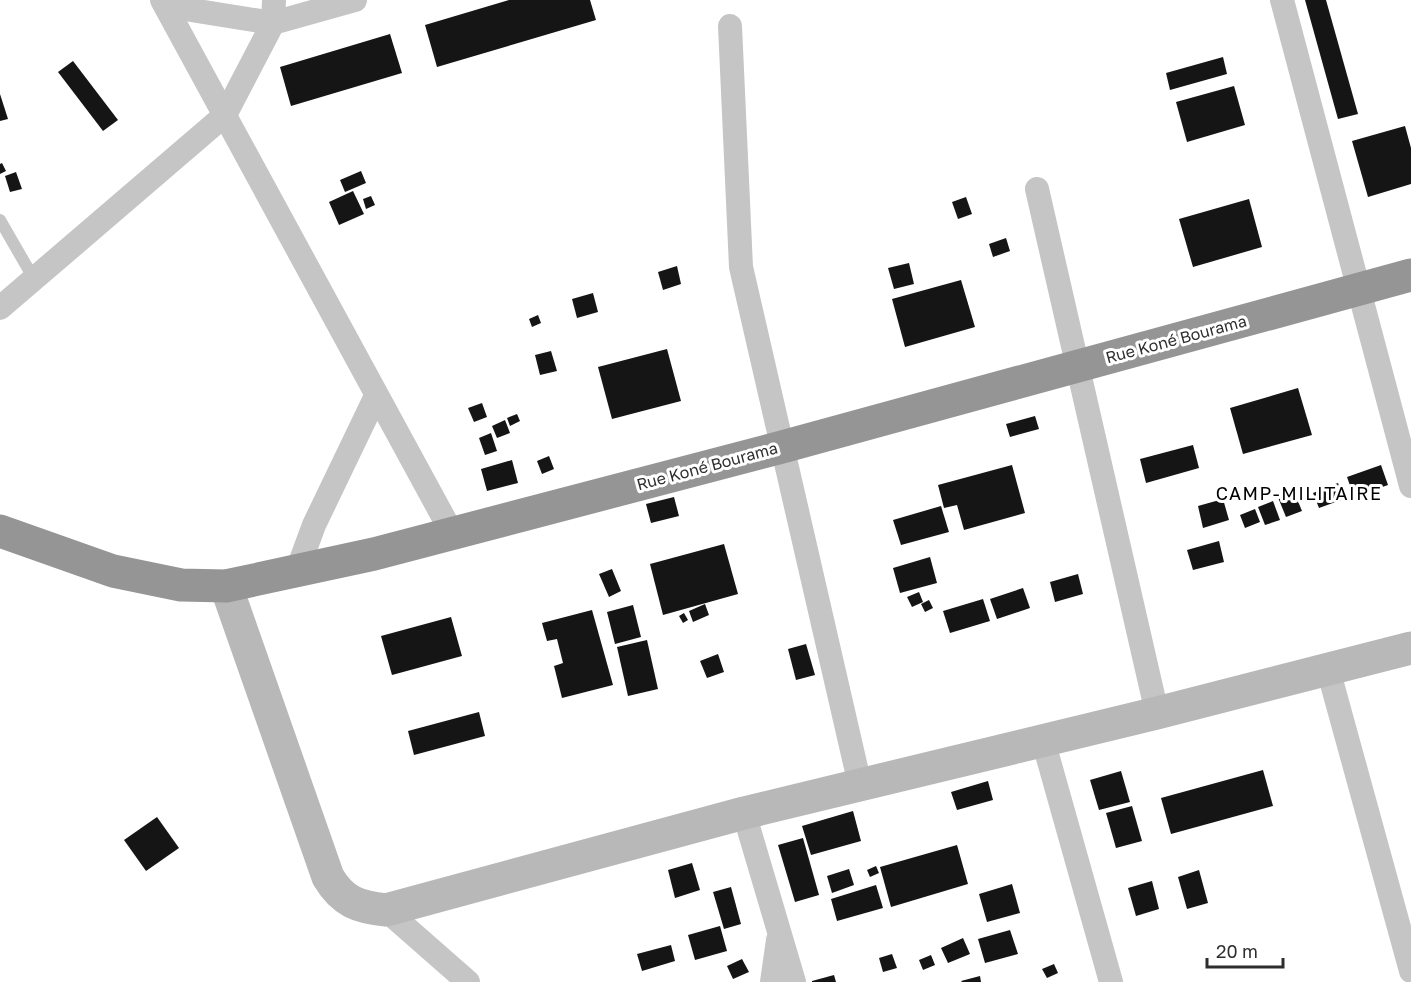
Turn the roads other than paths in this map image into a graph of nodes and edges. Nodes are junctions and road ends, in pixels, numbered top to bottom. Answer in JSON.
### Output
{"nodes":[{"id":1,"x":355,"y":0,"type":"edge"},
{"id":2,"x":1282,"y":0,"type":"edge"},
{"id":3,"x":164,"y":3,"type":"edge"},
{"id":4,"x":273,"y":12,"type":"edge"},
{"id":5,"x":730,"y":26,"type":"dead end"},
{"id":6,"x":225,"y":115,"type":"junction"},
{"id":7,"x":1037,"y":189,"type":"dead end"},
{"id":8,"x":0,"y":220,"type":"edge"},
{"id":9,"x":1411,"y":275,"type":"edge"},
{"id":10,"x":34,"y":279,"type":"junction"},
{"id":11,"x":1359,"y":289,"type":"junction"},
{"id":12,"x":0,"y":308,"type":"edge"},
{"id":13,"x":1077,"y":366,"type":"junction"},
{"id":14,"x":376,"y":396,"type":"junction"},
{"id":15,"x":782,"y":447,"type":"junction"},
{"id":16,"x":1411,"y":486,"type":"edge"},
{"id":17,"x":0,"y":531,"type":"edge"},
{"id":18,"x":452,"y":533,"type":"junction"},
{"id":19,"x":297,"y":571,"type":"junction"},
{"id":20,"x":226,"y":586,"type":"junction"},
{"id":21,"x":1411,"y":648,"type":"edge"},
{"id":22,"x":1331,"y":680,"type":"dead end"},
{"id":23,"x":1157,"y":713,"type":"junction"},
{"id":24,"x":1043,"y":740,"type":"junction"},
{"id":25,"x":860,"y":785,"type":"junction"},
{"id":26,"x":744,"y":813,"type":"junction"},
{"id":27,"x":386,"y":910,"type":"junction"},
{"id":28,"x":779,"y":930,"type":"junction"},
{"id":29,"x":1411,"y":971,"type":"edge"},
{"id":30,"x":468,"y":981,"type":"edge"},
{"id":31,"x":772,"y":982,"type":"edge"},
{"id":32,"x":794,"y":982,"type":"edge"},
{"id":33,"x":1111,"y":982,"type":"edge"}],
"edges":[{"from":1,"to":4,"type":"street"},
{"from":2,"to":11,"type":"street"},
{"from":3,"to":4,"type":"street"},
{"from":3,"to":6,"type":"street"},
{"from":4,"to":6,"type":"street"},
{"from":5,"to":15,"type":"street"},
{"from":6,"to":10,"type":"street"},
{"from":6,"to":14,"type":"street"},
{"from":7,"to":13,"type":"street"},
{"from":8,"to":10,"type":"lane"},
{"from":9,"to":11,"type":"highway","name":"Rue Koné Bourama"},
{"from":10,"to":12,"type":"street"},
{"from":11,"to":13,"type":"highway","name":"Rue Koné Bourama"},
{"from":11,"to":16,"type":"street"},
{"from":13,"to":15,"type":"highway","name":"Rue Koné Bourama"},
{"from":13,"to":23,"type":"street"},
{"from":14,"to":18,"type":"street"},
{"from":14,"to":19,"type":"street"},
{"from":15,"to":18,"type":"highway","name":"Rue Koné Bourama"},
{"from":15,"to":25,"type":"street"},
{"from":17,"to":20,"type":"highway","name":"Rue Koné Bourama"},
{"from":18,"to":19,"type":"highway","name":"Rue Koné Bourama"},
{"from":19,"to":20,"type":"highway","name":"Rue Koné Bourama"},
{"from":20,"to":27,"type":"street"},
{"from":21,"to":23,"type":"street"},
{"from":22,"to":29,"type":"street"},
{"from":23,"to":24,"type":"street"},
{"from":24,"to":25,"type":"street"},
{"from":24,"to":33,"type":"street"},
{"from":25,"to":26,"type":"street"},
{"from":26,"to":27,"type":"street"},
{"from":26,"to":28,"type":"street"},
{"from":27,"to":30,"type":"street"},
{"from":28,"to":31,"type":"street"},
{"from":28,"to":32,"type":"street"}]}
